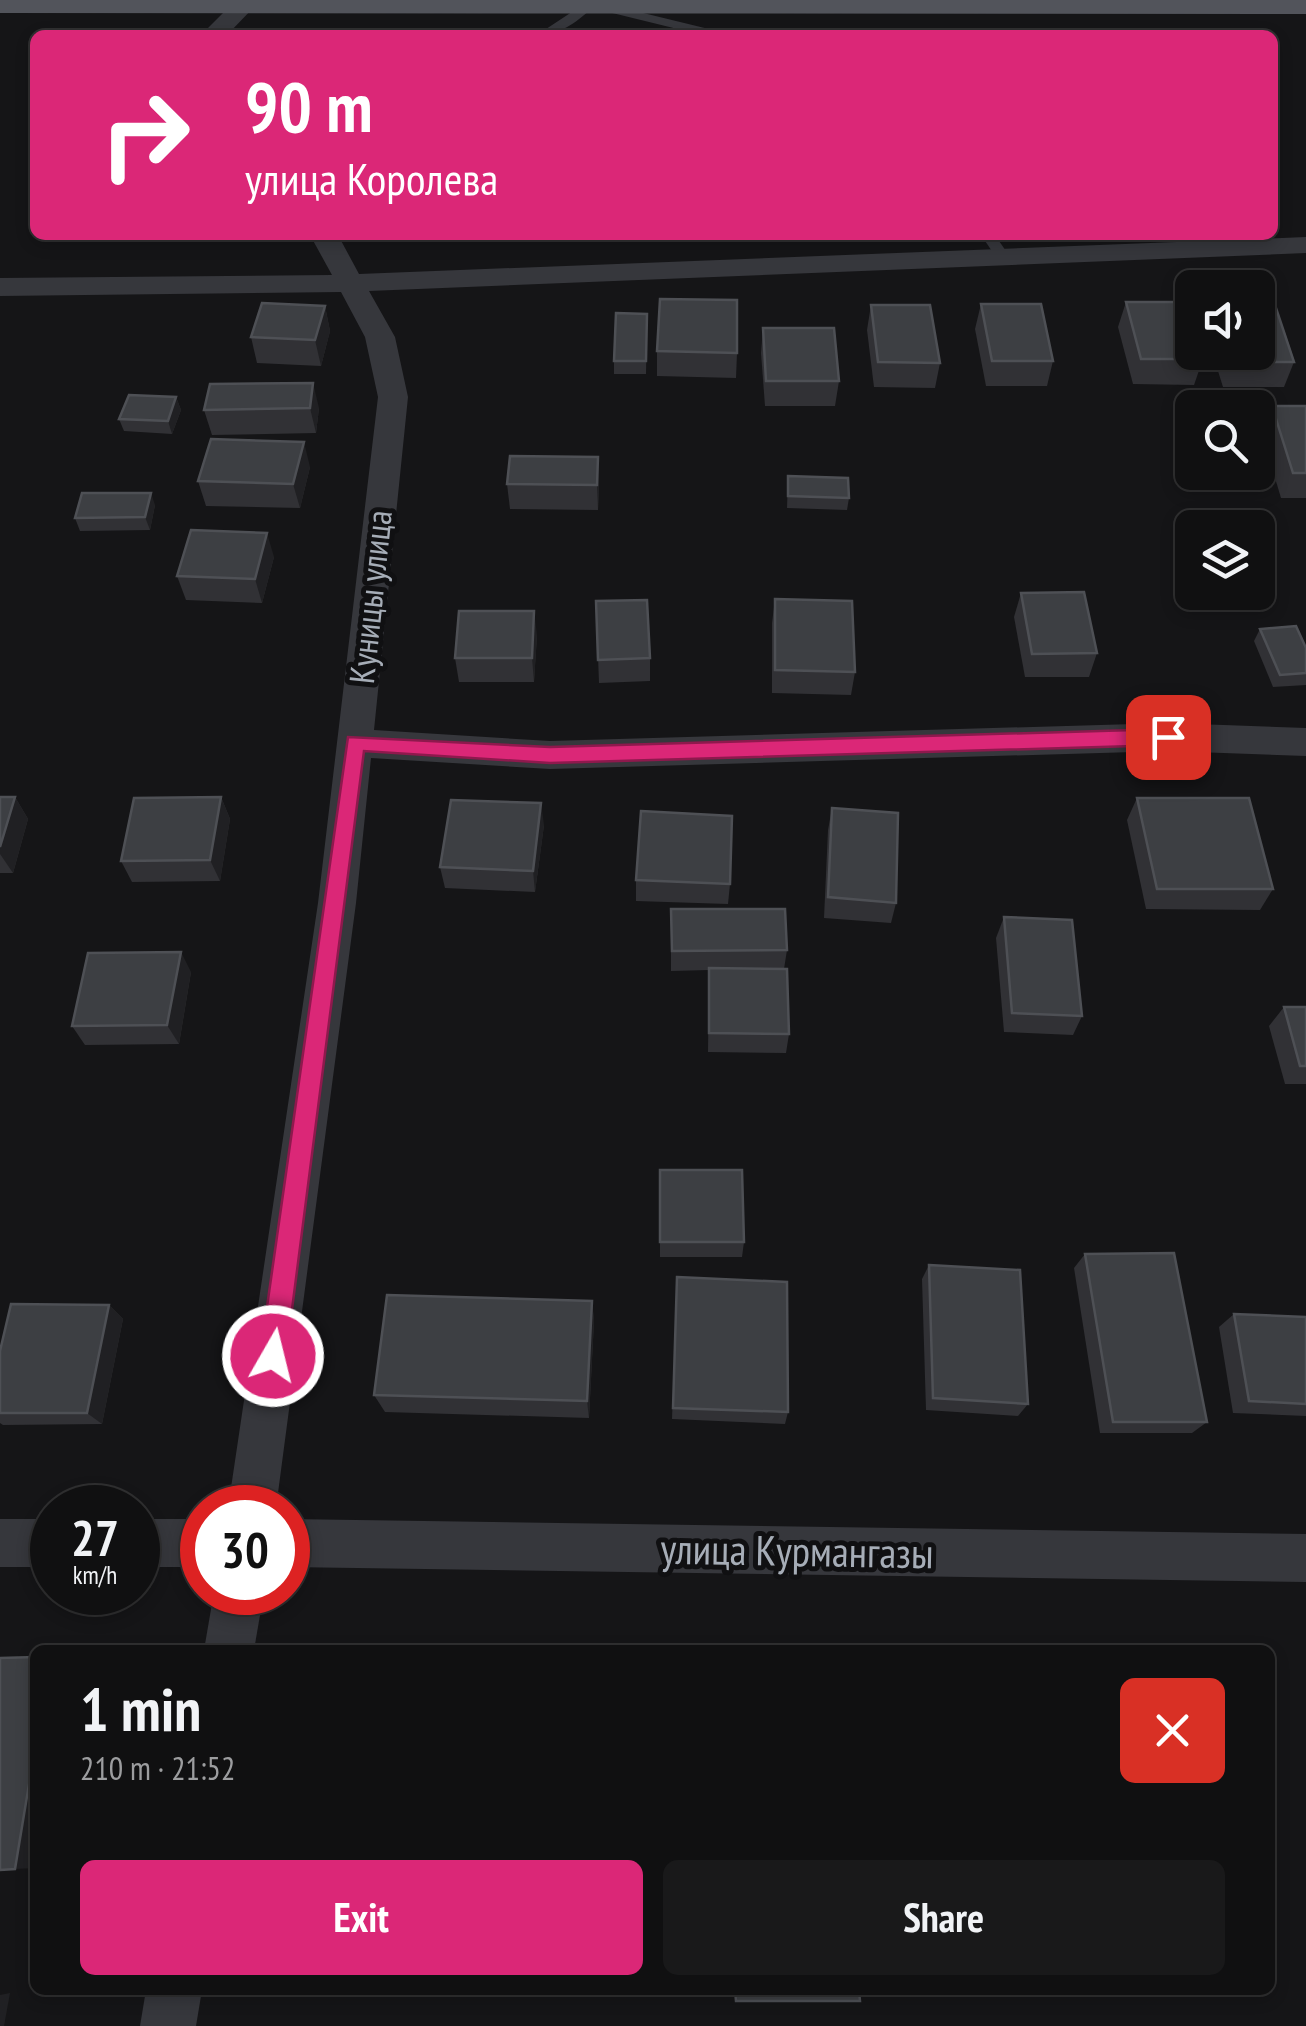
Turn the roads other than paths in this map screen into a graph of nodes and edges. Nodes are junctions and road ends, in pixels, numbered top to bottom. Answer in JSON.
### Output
{"nodes":[{"id":1,"x":0,"y":4,"type":"edge"},
{"id":2,"x":246,"y":4,"type":"junction"},
{"id":3,"x":590,"y":4,"type":"junction"},
{"id":4,"x":1306,"y":4,"type":"edge"},
{"id":5,"x":218,"y":30,"type":"edge"},
{"id":6,"x":552,"y":30,"type":"edge"},
{"id":7,"x":697,"y":30,"type":"edge"},
{"id":8,"x":327,"y":240,"type":"edge"},
{"id":9,"x":996,"y":246,"type":"edge"},
{"id":10,"x":1306,"y":246,"type":"edge"},
{"id":11,"x":351,"y":283,"type":"junction"},
{"id":12,"x":0,"y":288,"type":"edge"},
{"id":13,"x":1306,"y":742,"type":"edge"},
{"id":14,"x":355,"y":743,"type":"junction"},
{"id":15,"x":255,"y":1485,"type":"edge"},
{"id":16,"x":0,"y":1543,"type":"edge"},
{"id":17,"x":30,"y":1543,"type":"edge"},
{"id":18,"x":310,"y":1543,"type":"edge"},
{"id":19,"x":1306,"y":1558,"type":"edge"},
{"id":20,"x":235,"y":1615,"type":"edge"},
{"id":21,"x":230,"y":1645,"type":"edge"},
{"id":22,"x":173,"y":1995,"type":"edge"},
{"id":23,"x":168,"y":2026,"type":"edge"}],
"edges":[{"from":1,"to":2,"type":"main road"},
{"from":2,"to":3,"type":"main road"},
{"from":2,"to":5,"type":"street"},
{"from":3,"to":4,"type":"main road"},
{"from":3,"to":6,"type":"lane"},
{"from":3,"to":7,"type":"lane"},
{"from":8,"to":11,"type":"street","name":"Куницы улица"},
{"from":9,"to":10,"type":"street"},
{"from":9,"to":11,"type":"street"},
{"from":11,"to":12,"type":"street"},
{"from":11,"to":14,"type":"street","name":"Куницы улица"},
{"from":13,"to":14,"type":"street"},
{"from":14,"to":15,"type":"street","name":"Куницы улица"},
{"from":16,"to":17,"type":"street"},
{"from":18,"to":19,"type":"street","name":"улица Курмангазы"},
{"from":20,"to":21,"type":"street"},
{"from":22,"to":23,"type":"street"}]}
